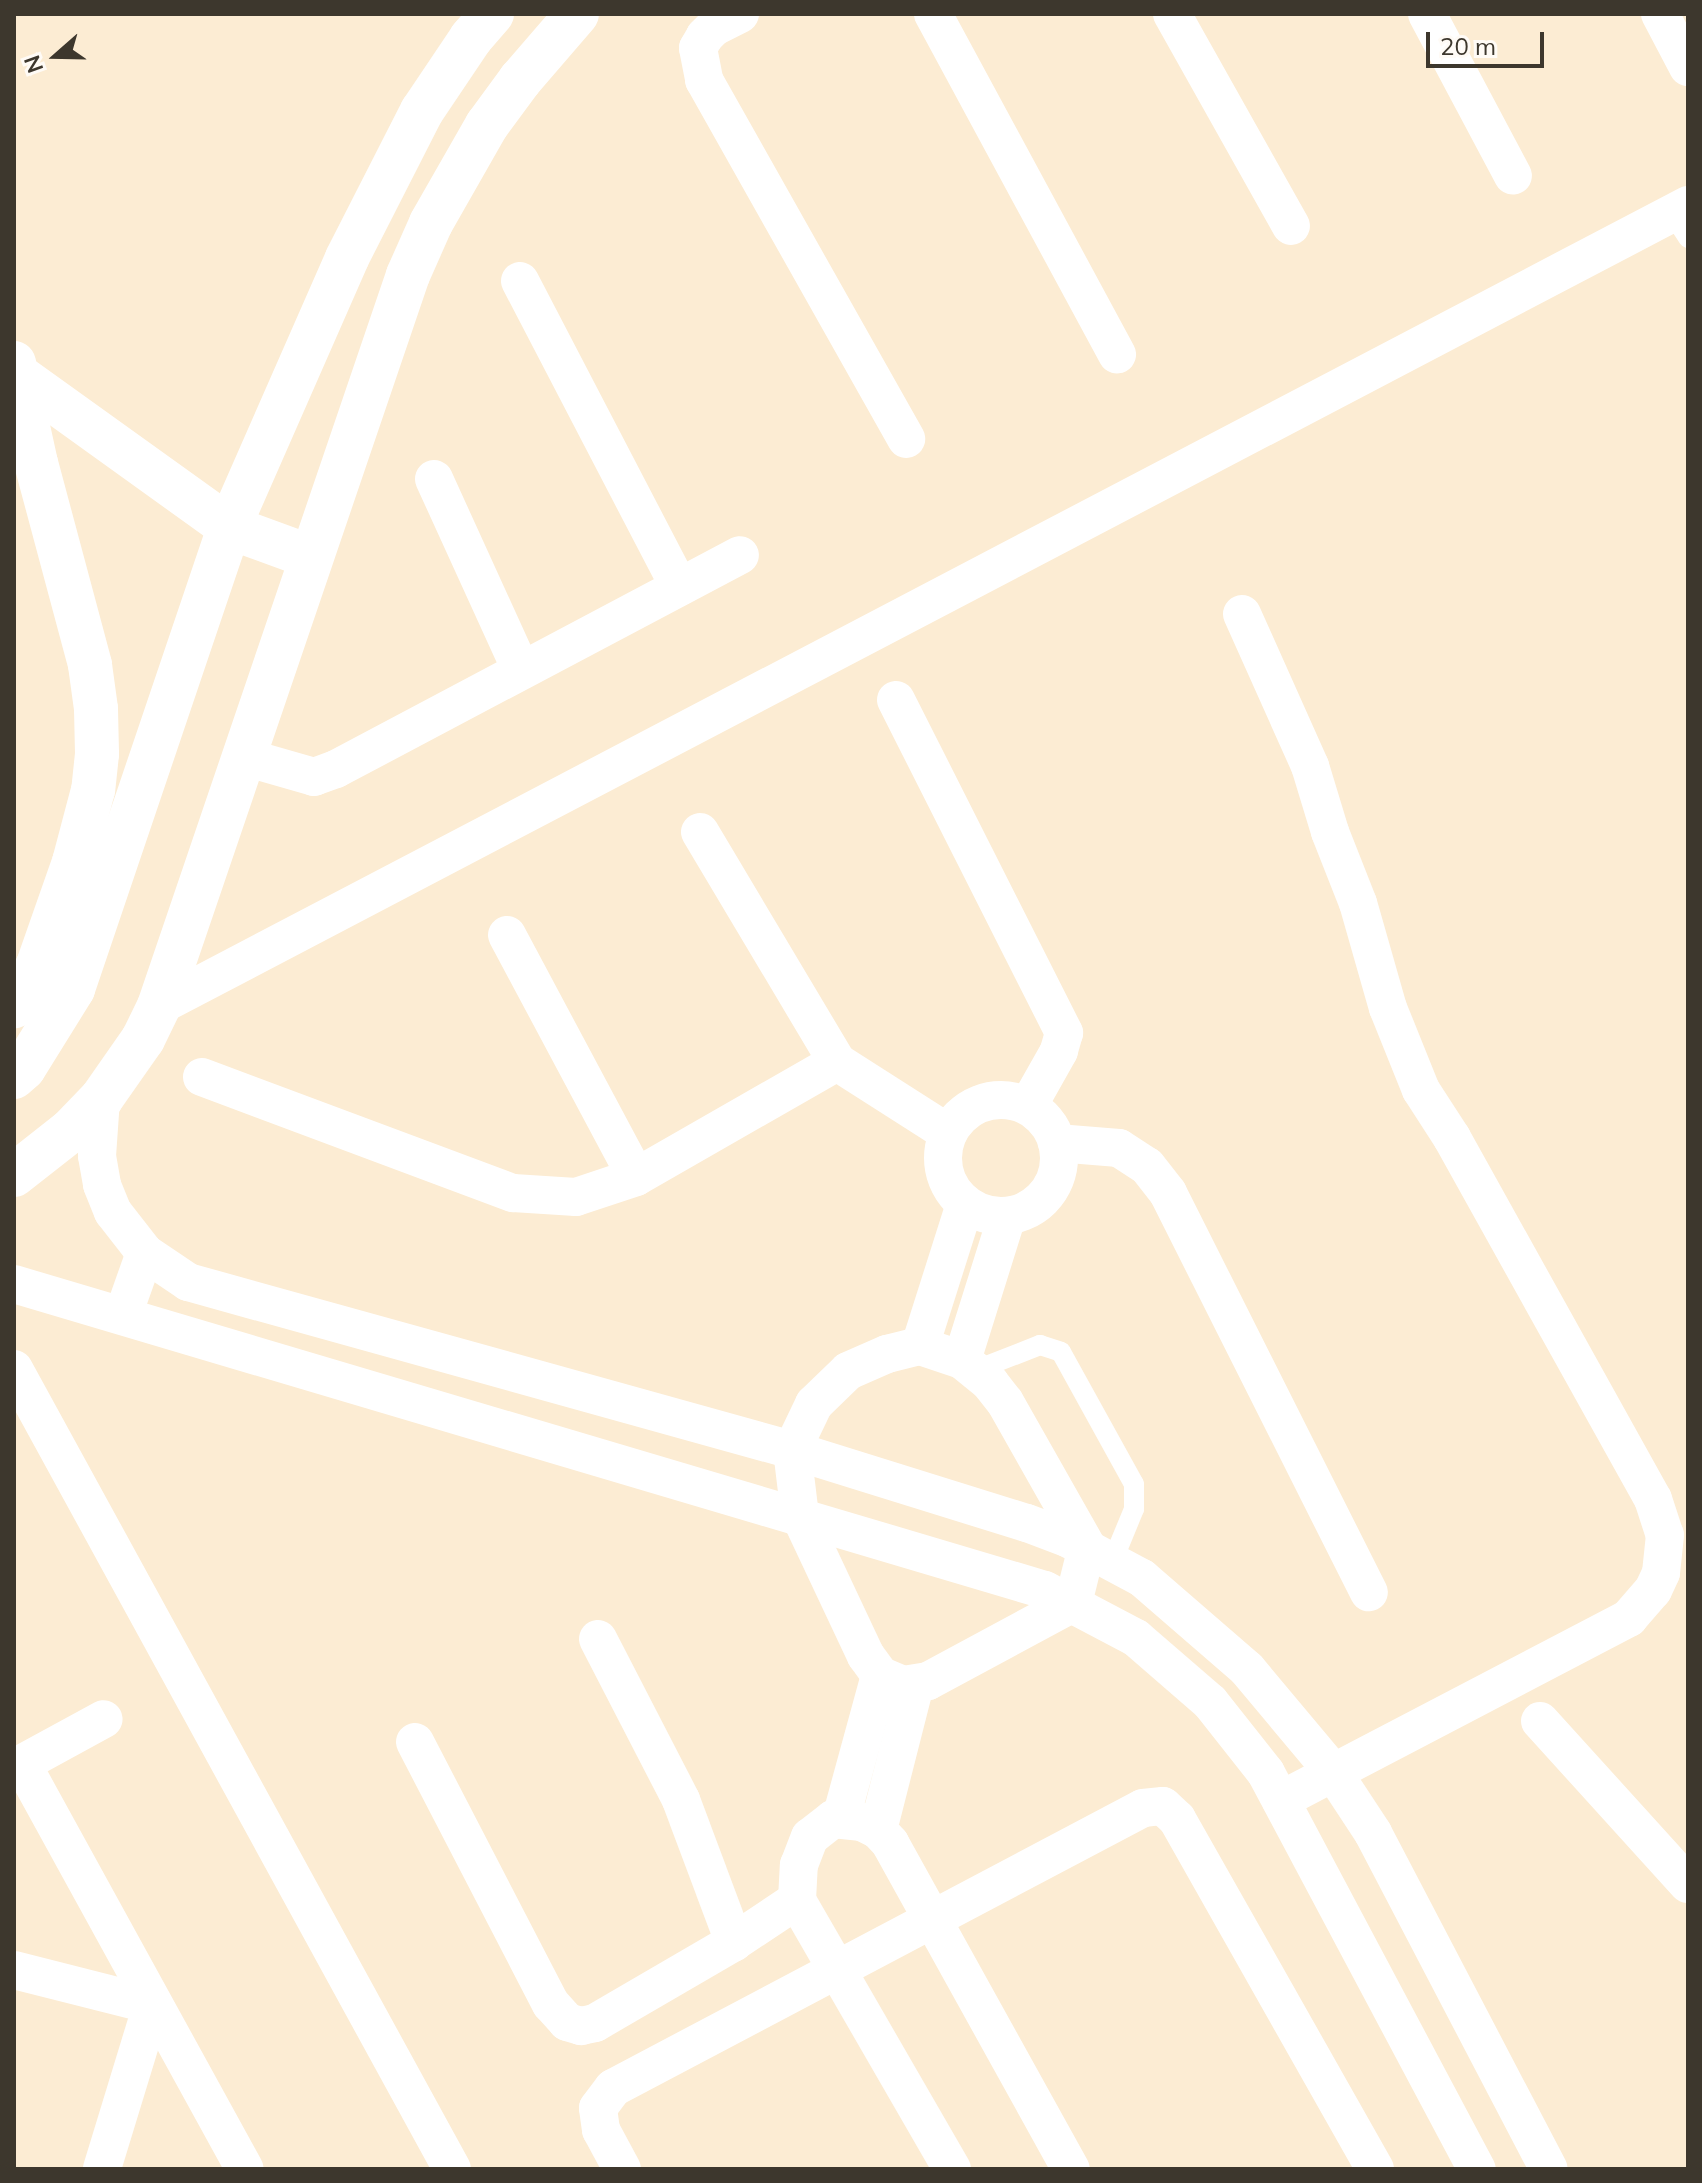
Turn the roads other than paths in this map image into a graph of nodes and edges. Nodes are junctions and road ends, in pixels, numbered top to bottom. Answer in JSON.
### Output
{"nodes":[{"id":1,"x":492,"y":14,"type":"edge"},
{"id":2,"x":577,"y":14,"type":"edge"},
{"id":3,"x":740,"y":14,"type":"edge"},
{"id":4,"x":933,"y":14,"type":"edge"},
{"id":5,"x":1172,"y":14,"type":"edge"},
{"id":6,"x":1427,"y":14,"type":"edge"},
{"id":7,"x":1660,"y":14,"type":"edge"},
{"id":8,"x":1688,"y":67,"type":"edge"},
{"id":9,"x":1513,"y":176,"type":"dead end"},
{"id":10,"x":1683,"y":218,"type":"edge"},
{"id":11,"x":1291,"y":226,"type":"dead end"},
{"id":12,"x":520,"y":281,"type":"dead end"},
{"id":13,"x":1117,"y":354,"type":"dead end"},
{"id":14,"x":16,"y":369,"type":"edge"},
{"id":15,"x":906,"y":439,"type":"dead end"},
{"id":16,"x":434,"y":479,"type":"dead end"},
{"id":17,"x":229,"y":527,"type":"junction"},
{"id":18,"x":740,"y":555,"type":"dead end"},
{"id":19,"x":311,"y":557,"type":"junction"},
{"id":20,"x":679,"y":587,"type":"junction"},
{"id":21,"x":1242,"y":614,"type":"dead end"},
{"id":22,"x":521,"y":670,"type":"junction"},
{"id":23,"x":896,"y":700,"type":"dead end"},
{"id":24,"x":244,"y":757,"type":"junction"},
{"id":25,"x":700,"y":832,"type":"dead end"},
{"id":26,"x":507,"y":935,"type":"dead end"},
{"id":27,"x":14,"y":1006,"type":"edge"},
{"id":28,"x":159,"y":1006,"type":"junction"},
{"id":29,"x":837,"y":1062,"type":"junction"},
{"id":30,"x":14,"y":1077,"type":"edge"},
{"id":31,"x":202,"y":1077,"type":"dead end"},
{"id":32,"x":101,"y":1099,"type":"junction"},
{"id":33,"x":1028,"y":1106,"type":"junction"},
{"id":34,"x":948,"y":1133,"type":"junction"},
{"id":35,"x":1057,"y":1143,"type":"junction"},
{"id":36,"x":14,"y":1175,"type":"edge"},
{"id":37,"x":636,"y":1177,"type":"junction"},
{"id":38,"x":965,"y":1204,"type":"junction"},
{"id":39,"x":1007,"y":1216,"type":"junction"},
{"id":40,"x":145,"y":1253,"type":"junction"},
{"id":41,"x":14,"y":1284,"type":"edge"},
{"id":42,"x":123,"y":1315,"type":"junction"},
{"id":43,"x":920,"y":1346,"type":"junction"},
{"id":44,"x":969,"y":1365,"type":"junction"},
{"id":45,"x":14,"y":1369,"type":"edge"},
{"id":46,"x":792,"y":1450,"type":"junction"},
{"id":47,"x":800,"y":1516,"type":"junction"},
{"id":48,"x":1100,"y":1554,"type":"junction"},
{"id":49,"x":1369,"y":1592,"type":"dead end"},
{"id":50,"x":1073,"y":1603,"type":"junction"},
{"id":51,"x":598,"y":1639,"type":"dead end"},
{"id":52,"x":898,"y":1680,"type":"junction"},
{"id":53,"x":104,"y":1719,"type":"dead end"},
{"id":54,"x":1540,"y":1721,"type":"dead end"},
{"id":55,"x":415,"y":1742,"type":"dead end"},
{"id":56,"x":18,"y":1766,"type":"edge"},
{"id":57,"x":1333,"y":1772,"type":"junction"},
{"id":58,"x":1281,"y":1800,"type":"junction"},
{"id":59,"x":841,"y":1818,"type":"junction"},
{"id":60,"x":878,"y":1830,"type":"junction"},
{"id":61,"x":1688,"y":1884,"type":"edge"},
{"id":62,"x":797,"y":1900,"type":"junction"},
{"id":63,"x":931,"y":1918,"type":"junction"},
{"id":64,"x":734,"y":1942,"type":"junction"},
{"id":65,"x":14,"y":1970,"type":"edge"},
{"id":66,"x":840,"y":1970,"type":"junction"},
{"id":67,"x":152,"y":2005,"type":"junction"},
{"id":68,"x":102,"y":2169,"type":"edge"},
{"id":69,"x":245,"y":2169,"type":"edge"},
{"id":70,"x":452,"y":2169,"type":"edge"},
{"id":71,"x":622,"y":2169,"type":"edge"},
{"id":72,"x":952,"y":2169,"type":"edge"},
{"id":73,"x":1071,"y":2169,"type":"edge"},
{"id":74,"x":1375,"y":2169,"type":"edge"},
{"id":75,"x":1477,"y":2169,"type":"edge"},
{"id":76,"x":1549,"y":2169,"type":"edge"}],
"edges":[{"from":1,"to":17,"type":"street"},
{"from":2,"to":19,"type":"street"},
{"from":3,"to":15,"type":"street"},
{"from":4,"to":13,"type":"street"},
{"from":5,"to":11,"type":"street"},
{"from":6,"to":9,"type":"street"},
{"from":7,"to":8,"type":"street"},
{"from":10,"to":28,"type":"street"},
{"from":12,"to":20,"type":"street"},
{"from":14,"to":17,"type":"street"},
{"from":14,"to":27,"type":"street"},
{"from":16,"to":22,"type":"street"},
{"from":17,"to":19,"type":"street"},
{"from":17,"to":30,"type":"street"},
{"from":18,"to":20,"type":"street"},
{"from":19,"to":24,"type":"street"},
{"from":20,"to":22,"type":"street"},
{"from":21,"to":57,"type":"street"},
{"from":22,"to":24,"type":"street"},
{"from":23,"to":33,"type":"street"},
{"from":24,"to":28,"type":"street"},
{"from":25,"to":29,"type":"street"},
{"from":26,"to":37,"type":"street"},
{"from":28,"to":32,"type":"street"},
{"from":29,"to":34,"type":"street"},
{"from":29,"to":37,"type":"street"},
{"from":31,"to":37,"type":"street"},
{"from":32,"to":36,"type":"street"},
{"from":32,"to":40,"type":"street"},
{"from":33,"to":34,"type":"street"},
{"from":33,"to":35,"type":"street"},
{"from":34,"to":38,"type":"street"},
{"from":35,"to":39,"type":"street"},
{"from":35,"to":49,"type":"street"},
{"from":38,"to":39,"type":"street"},
{"from":38,"to":43,"type":"street"},
{"from":39,"to":44,"type":"street"},
{"from":40,"to":42,"type":"street"},
{"from":40,"to":46,"type":"street"},
{"from":41,"to":42,"type":"street"},
{"from":42,"to":47,"type":"street"},
{"from":43,"to":44,"type":"street"},
{"from":43,"to":46,"type":"street"},
{"from":44,"to":48,"type":"street"},
{"from":44,"to":48,"type":"lane"},
{"from":45,"to":70,"type":"street"},
{"from":46,"to":47,"type":"street"},
{"from":46,"to":48,"type":"street"},
{"from":47,"to":50,"type":"street"},
{"from":47,"to":52,"type":"street"},
{"from":48,"to":50,"type":"street"},
{"from":48,"to":57,"type":"street"},
{"from":50,"to":52,"type":"street"},
{"from":50,"to":58,"type":"street"},
{"from":51,"to":64,"type":"street"},
{"from":52,"to":59,"type":"street"},
{"from":52,"to":60,"type":"street"},
{"from":53,"to":56,"type":"street"},
{"from":54,"to":61,"type":"street"},
{"from":55,"to":64,"type":"street"},
{"from":56,"to":67,"type":"street"},
{"from":57,"to":58,"type":"street"},
{"from":57,"to":76,"type":"street"},
{"from":58,"to":75,"type":"street"},
{"from":59,"to":60,"type":"street"},
{"from":59,"to":62,"type":"street"},
{"from":60,"to":63,"type":"street"},
{"from":62,"to":64,"type":"street"},
{"from":62,"to":66,"type":"street"},
{"from":63,"to":66,"type":"street"},
{"from":63,"to":73,"type":"street"},
{"from":63,"to":74,"type":"street"},
{"from":65,"to":67,"type":"street"},
{"from":66,"to":71,"type":"street"},
{"from":66,"to":72,"type":"street"},
{"from":67,"to":68,"type":"street"},
{"from":67,"to":69,"type":"street"}]}
